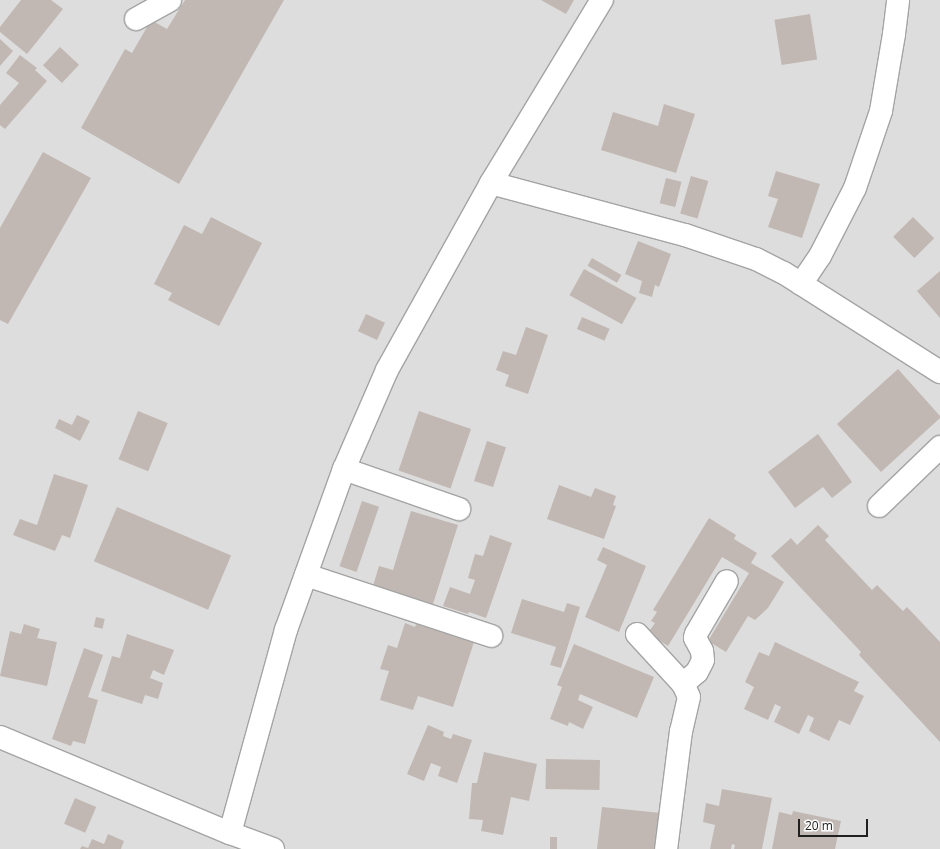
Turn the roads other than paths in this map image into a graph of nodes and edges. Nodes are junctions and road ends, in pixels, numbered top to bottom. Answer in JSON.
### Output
{"nodes":[{"id":1,"x":170,"y":0,"type":"edge"},
{"id":2,"x":602,"y":0,"type":"edge"},
{"id":3,"x":898,"y":0,"type":"edge"},
{"id":4,"x":136,"y":19,"type":"dead end"},
{"id":5,"x":491,"y":183,"type":"junction"},
{"id":6,"x":801,"y":284,"type":"junction"},
{"id":7,"x":940,"y":372,"type":"edge"},
{"id":8,"x":938,"y":452,"type":"edge"},
{"id":9,"x":344,"y":470,"type":"junction"},
{"id":10,"x":879,"y":506,"type":"dead end"},
{"id":11,"x":459,"y":508,"type":"dead end"},
{"id":12,"x":306,"y":575,"type":"junction"},
{"id":13,"x":727,"y":581,"type":"dead end"},
{"id":14,"x":637,"y":634,"type":"dead end"},
{"id":15,"x":491,"y":636,"type":"dead end"},
{"id":16,"x":683,"y":684,"type":"junction"},
{"id":17,"x":0,"y":737,"type":"edge"},
{"id":18,"x":230,"y":833,"type":"junction"},
{"id":19,"x":273,"y":849,"type":"edge"},
{"id":20,"x":666,"y":849,"type":"edge"}],
"edges":[{"from":1,"to":4,"type":"street"},
{"from":2,"to":5,"type":"street"},
{"from":3,"to":6,"type":"street"},
{"from":5,"to":6,"type":"street"},
{"from":5,"to":9,"type":"street"},
{"from":6,"to":7,"type":"street"},
{"from":8,"to":10,"type":"street"},
{"from":9,"to":11,"type":"street"},
{"from":9,"to":12,"type":"street"},
{"from":12,"to":15,"type":"street"},
{"from":12,"to":18,"type":"street"},
{"from":13,"to":16,"type":"street"},
{"from":14,"to":16,"type":"street"},
{"from":16,"to":20,"type":"street"},
{"from":17,"to":18,"type":"street"},
{"from":18,"to":19,"type":"street"}]}
